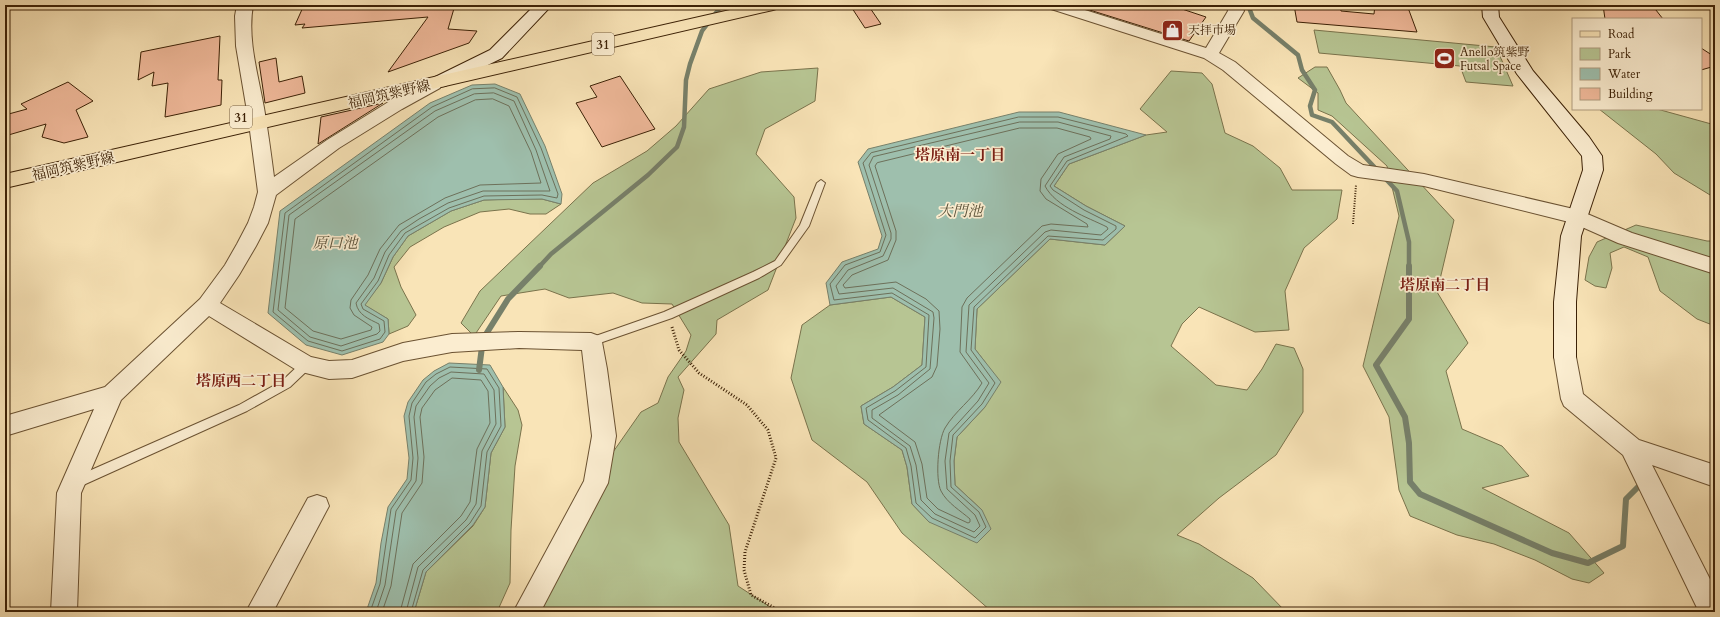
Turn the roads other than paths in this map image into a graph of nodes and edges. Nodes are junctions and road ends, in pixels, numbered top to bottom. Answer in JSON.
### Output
{"nodes":[{"id":1,"x":245,"y":5,"type":"edge"},
{"id":2,"x":544,"y":5,"type":"edge"},
{"id":3,"x":737,"y":5,"type":"edge"},
{"id":4,"x":773,"y":5,"type":"edge"},
{"id":5,"x":1053,"y":5,"type":"edge"},
{"id":6,"x":1234,"y":5,"type":"edge"},
{"id":7,"x":1490,"y":5,"type":"edge"},
{"id":8,"x":1210,"y":55,"type":"junction"},
{"id":9,"x":476,"y":65,"type":"junction"},
{"id":10,"x":434,"y":84,"type":"junction"},
{"id":11,"x":257,"y":118,"type":"junction"},
{"id":12,"x":5,"y":171,"type":"edge"},
{"id":13,"x":5,"y":182,"type":"edge"},
{"id":14,"x":821,"y":183,"type":"dead end"},
{"id":15,"x":266,"y":192,"type":"junction"},
{"id":16,"x":1578,"y":217,"type":"junction"},
{"id":17,"x":1715,"y":267,"type":"edge"},
{"id":18,"x":206,"y":305,"type":"junction"},
{"id":19,"x":591,"y":342,"type":"junction"},
{"id":20,"x":1565,"y":357,"type":"joint"},
{"id":21,"x":306,"y":365,"type":"junction"},
{"id":22,"x":112,"y":394,"type":"junction"},
{"id":23,"x":5,"y":426,"type":"edge"},
{"id":24,"x":1631,"y":448,"type":"junction"},
{"id":25,"x":1715,"y":476,"type":"edge"},
{"id":26,"x":73,"y":483,"type":"junction"},
{"id":27,"x":317,"y":506,"type":"dead end"},
{"id":28,"x":64,"y":612,"type":"edge"},
{"id":29,"x":259,"y":612,"type":"edge"},
{"id":30,"x":530,"y":612,"type":"edge"},
{"id":31,"x":1713,"y":612,"type":"edge"}],
"edges":[{"from":1,"to":11,"type":"street"},
{"from":2,"to":9,"type":"street"},
{"from":3,"to":9,"type":"main road","name":"福岡筑紫野線","number":"31"},
{"from":4,"to":10,"type":"main road","name":"福岡筑紫野線","number":"31"},
{"from":5,"to":8,"type":"street"},
{"from":6,"to":8,"type":"street"},
{"from":7,"to":16,"type":"street"},
{"from":8,"to":16,"type":"street"},
{"from":9,"to":10,"type":"street"},
{"from":9,"to":11,"type":"main road","name":"福岡筑紫野線","number":"31"},
{"from":10,"to":11,"type":"main road","name":"福岡筑紫野線","number":"31"},
{"from":10,"to":15,"type":"street"},
{"from":11,"to":12,"type":"main road","name":"福岡筑紫野線","number":"31"},
{"from":11,"to":13,"type":"main road","name":"福岡筑紫野線","number":"31"},
{"from":11,"to":15,"type":"street"},
{"from":14,"to":19,"type":"lane"},
{"from":15,"to":18,"type":"street"},
{"from":16,"to":17,"type":"street"},
{"from":16,"to":20,"type":"street"},
{"from":18,"to":21,"type":"street"},
{"from":18,"to":22,"type":"street"},
{"from":19,"to":21,"type":"street"},
{"from":19,"to":30,"type":"street"},
{"from":20,"to":24,"type":"street"},
{"from":21,"to":26,"type":"lane"},
{"from":22,"to":23,"type":"street"},
{"from":22,"to":26,"type":"street"},
{"from":24,"to":25,"type":"street"},
{"from":24,"to":31,"type":"street"},
{"from":26,"to":28,"type":"street"},
{"from":27,"to":29,"type":"street"}]}
